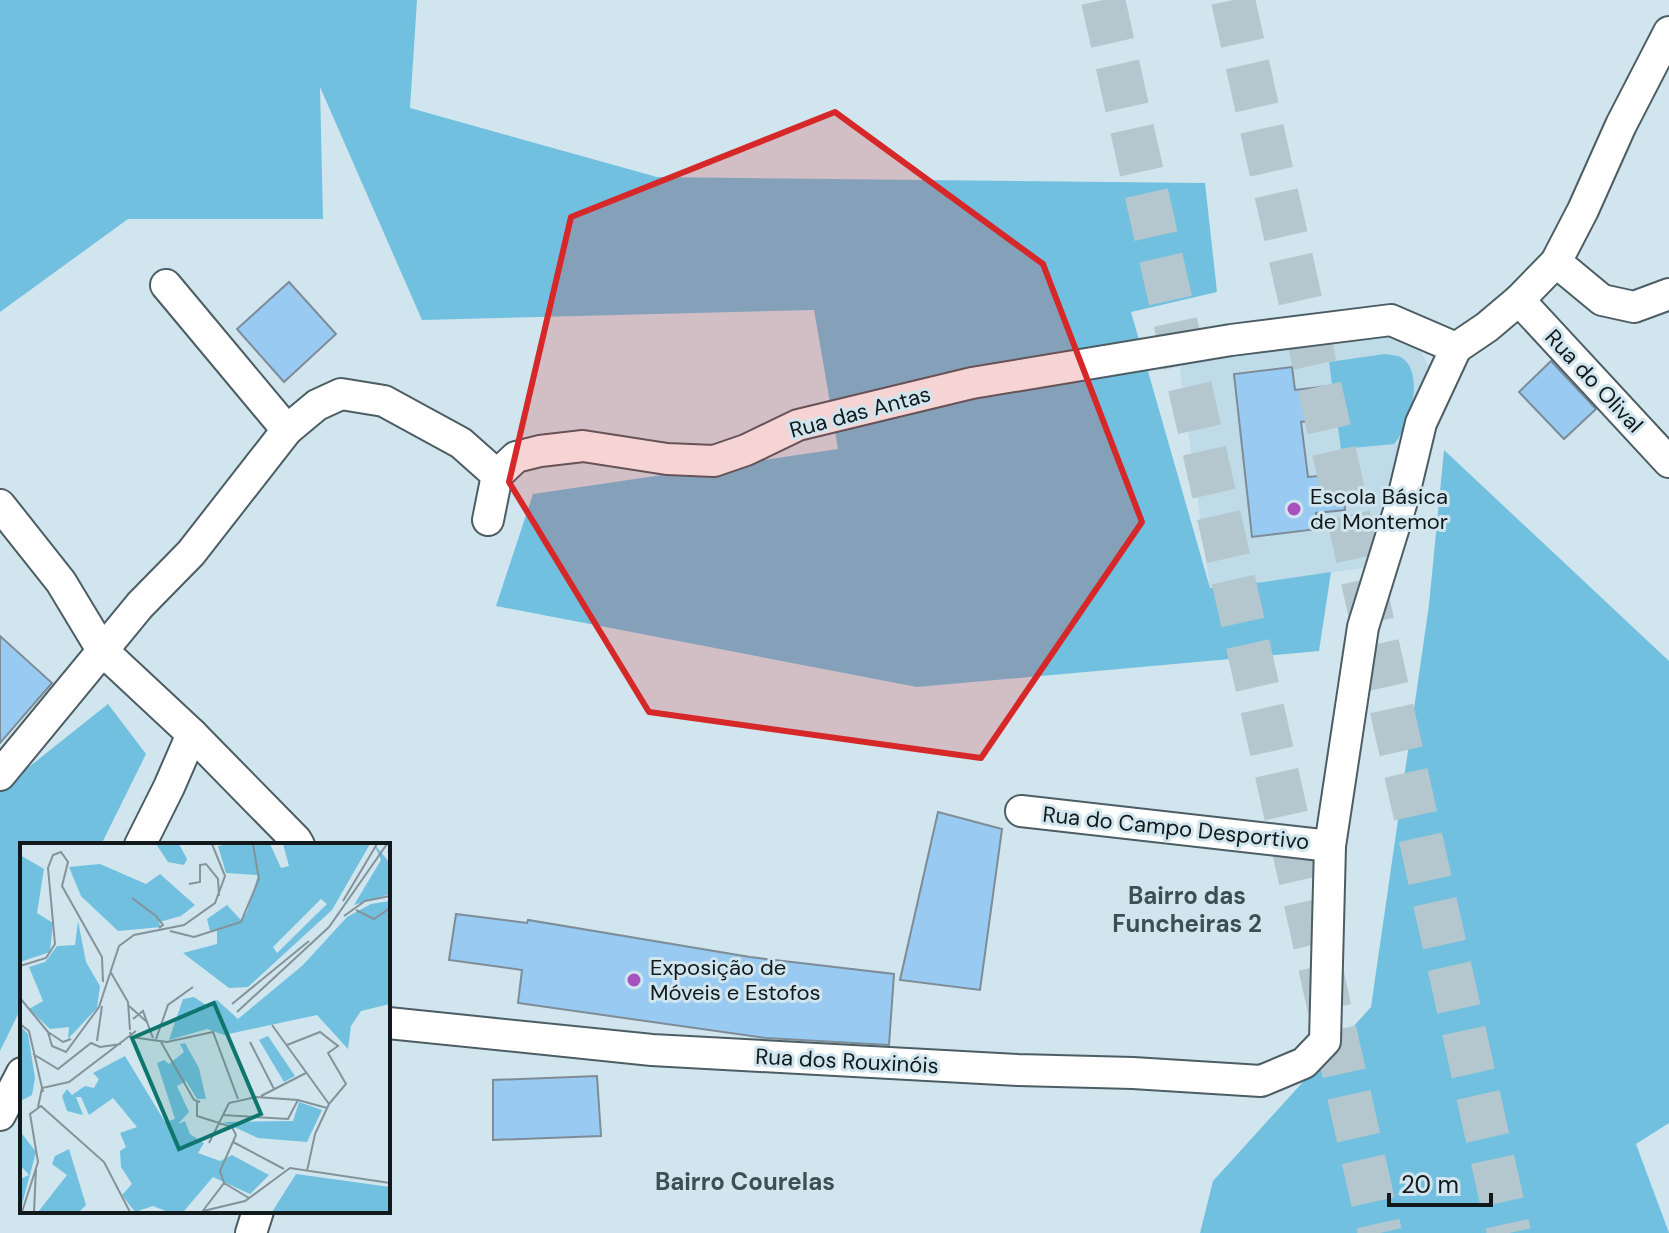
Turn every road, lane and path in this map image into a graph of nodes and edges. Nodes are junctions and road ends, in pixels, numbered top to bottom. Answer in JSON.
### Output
{"nodes":[{"id":1,"x":1669,"y":32,"type":"edge"},
{"id":2,"x":1556,"y":262,"type":"junction"},
{"id":3,"x":166,"y":285,"type":"dead end"},
{"id":4,"x":1669,"y":294,"type":"edge"},
{"id":5,"x":1519,"y":300,"type":"junction"},
{"id":6,"x":1456,"y":348,"type":"junction"},
{"id":7,"x":287,"y":430,"type":"junction"},
{"id":8,"x":1669,"y":462,"type":"edge"},
{"id":9,"x":497,"y":475,"type":"junction"},
{"id":10,"x":0,"y":505,"type":"edge"},
{"id":11,"x":488,"y":520,"type":"dead end"},
{"id":12,"x":102,"y":650,"type":"junction"},
{"id":13,"x":192,"y":734,"type":"junction"},
{"id":14,"x":0,"y":775,"type":"edge"},
{"id":15,"x":1021,"y":811,"type":"dead end"},
{"id":16,"x":141,"y":843,"type":"edge"},
{"id":17,"x":298,"y":843,"type":"edge"},
{"id":18,"x":1330,"y":846,"type":"junction"},
{"id":19,"x":390,"y":1023,"type":"edge"},
{"id":20,"x":20,"y":1077,"type":"edge"},
{"id":21,"x":0,"y":1115,"type":"edge"},
{"id":22,"x":257,"y":1213,"type":"edge"},
{"id":23,"x":251,"y":1233,"type":"edge"}],
"edges":[{"from":1,"to":2,"type":"street"},
{"from":2,"to":4,"type":"street"},
{"from":2,"to":5,"type":"street"},
{"from":3,"to":7,"type":"street"},
{"from":5,"to":6,"type":"street"},
{"from":5,"to":8,"type":"street","name":"Rua do Olival"},
{"from":6,"to":9,"type":"street","name":"Rua das Antas"},
{"from":6,"to":18,"type":"street"},
{"from":7,"to":9,"type":"street"},
{"from":7,"to":12,"type":"street"},
{"from":9,"to":11,"type":"street"},
{"from":10,"to":12,"type":"street"},
{"from":12,"to":13,"type":"street"},
{"from":12,"to":14,"type":"street"},
{"from":13,"to":16,"type":"street"},
{"from":13,"to":17,"type":"street"},
{"from":15,"to":18,"type":"street","name":"Rua do Campo Desportivo"},
{"from":18,"to":19,"type":"street","name":"Rua dos Rouxinóis"},
{"from":20,"to":21,"type":"street"},
{"from":22,"to":23,"type":"street"}]}
